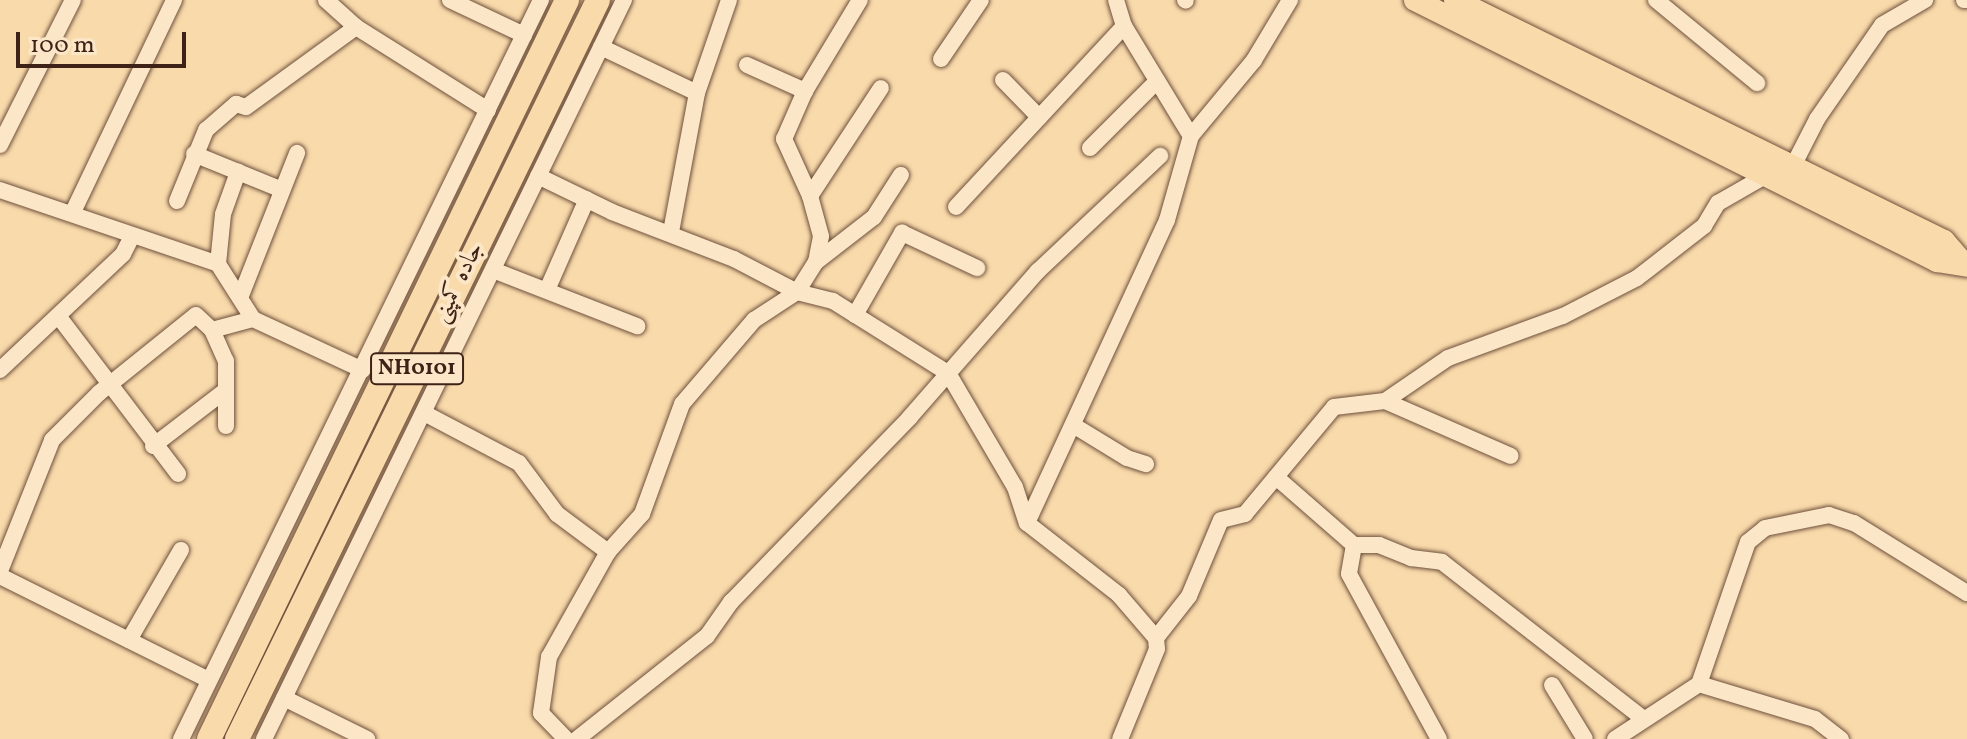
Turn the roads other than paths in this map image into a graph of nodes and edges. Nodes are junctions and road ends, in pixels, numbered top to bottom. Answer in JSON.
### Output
{"nodes":[{"id":1,"x":73,"y":0,"type":"edge"},
{"id":2,"x":174,"y":0,"type":"edge"},
{"id":3,"x":326,"y":0,"type":"edge"},
{"id":4,"x":450,"y":0,"type":"edge"},
{"id":5,"x":541,"y":0,"type":"edge"},
{"id":6,"x":567,"y":0,"type":"edge"},
{"id":7,"x":598,"y":0,"type":"edge"},
{"id":8,"x":624,"y":0,"type":"edge"},
{"id":9,"x":729,"y":0,"type":"edge"},
{"id":10,"x":860,"y":0,"type":"edge"},
{"id":11,"x":981,"y":0,"type":"edge"},
{"id":12,"x":1116,"y":0,"type":"edge"},
{"id":13,"x":1290,"y":0,"type":"edge"},
{"id":14,"x":1415,"y":0,"type":"edge"},
{"id":15,"x":1455,"y":0,"type":"edge"},
{"id":16,"x":1925,"y":0,"type":"edge"},
{"id":17,"x":1668,"y":4,"type":"edge"},
{"id":18,"x":1124,"y":26,"type":"junction"},
{"id":19,"x":356,"y":27,"type":"junction"},
{"id":20,"x":524,"y":35,"type":"junction"},
{"id":21,"x":601,"y":47,"type":"junction"},
{"id":22,"x":941,"y":59,"type":"dead end"},
{"id":23,"x":747,"y":65,"type":"dead end"},
{"id":24,"x":1003,"y":80,"type":"dead end"},
{"id":25,"x":1157,"y":81,"type":"junction"},
{"id":26,"x":1757,"y":83,"type":"dead end"},
{"id":27,"x":881,"y":88,"type":"dead end"},
{"id":28,"x":805,"y":91,"type":"junction"},
{"id":29,"x":697,"y":93,"type":"junction"},
{"id":30,"x":488,"y":110,"type":"junction"},
{"id":31,"x":1039,"y":117,"type":"junction"},
{"id":32,"x":1191,"y":136,"type":"junction"},
{"id":33,"x":0,"y":145,"type":"edge"},
{"id":34,"x":1090,"y":148,"type":"dead end"},
{"id":35,"x":297,"y":153,"type":"dead end"},
{"id":36,"x":194,"y":154,"type":"junction"},
{"id":37,"x":1160,"y":156,"type":"dead end"},
{"id":38,"x":1793,"y":166,"type":"junction"},
{"id":39,"x":238,"y":172,"type":"junction"},
{"id":40,"x":901,"y":175,"type":"dead end"},
{"id":41,"x":538,"y":176,"type":"junction"},
{"id":42,"x":1765,"y":176,"type":"junction"},
{"id":43,"x":0,"y":190,"type":"edge"},
{"id":44,"x":282,"y":190,"type":"junction"},
{"id":45,"x":810,"y":196,"type":"junction"},
{"id":46,"x":587,"y":199,"type":"junction"},
{"id":47,"x":177,"y":201,"type":"dead end"},
{"id":48,"x":956,"y":207,"type":"dead end"},
{"id":49,"x":73,"y":212,"type":"junction"},
{"id":50,"x":671,"y":232,"type":"junction"},
{"id":51,"x":132,"y":236,"type":"junction"},
{"id":52,"x":816,"y":262,"type":"junction"},
{"id":53,"x":218,"y":264,"type":"junction"},
{"id":54,"x":1966,"y":265,"type":"edge"},
{"id":55,"x":977,"y":268,"type":"dead end"},
{"id":56,"x":493,"y":270,"type":"junction"},
{"id":57,"x":547,"y":290,"type":"junction"},
{"id":58,"x":797,"y":292,"type":"junction"},
{"id":59,"x":240,"y":298,"type":"junction"},
{"id":60,"x":855,"y":315,"type":"junction"},
{"id":61,"x":59,"y":317,"type":"junction"},
{"id":62,"x":253,"y":319,"type":"junction"},
{"id":63,"x":637,"y":326,"type":"dead end"},
{"id":64,"x":212,"y":330,"type":"junction"},
{"id":65,"x":0,"y":370,"type":"edge"},
{"id":66,"x":363,"y":370,"type":"junction"},
{"id":67,"x":948,"y":373,"type":"junction"},
{"id":68,"x":109,"y":385,"type":"junction"},
{"id":69,"x":226,"y":390,"type":"junction"},
{"id":70,"x":1385,"y":401,"type":"junction"},
{"id":71,"x":424,"y":413,"type":"junction"},
{"id":72,"x":1073,"y":425,"type":"junction"},
{"id":73,"x":226,"y":426,"type":"dead end"},
{"id":74,"x":153,"y":446,"type":"junction"},
{"id":75,"x":1511,"y":456,"type":"dead end"},
{"id":76,"x":1146,"y":464,"type":"dead end"},
{"id":77,"x":178,"y":474,"type":"dead end"},
{"id":78,"x":1276,"y":477,"type":"junction"},
{"id":79,"x":1027,"y":523,"type":"junction"},
{"id":80,"x":1354,"y":545,"type":"junction"},
{"id":81,"x":181,"y":550,"type":"dead end"},
{"id":82,"x":608,"y":552,"type":"junction"},
{"id":83,"x":0,"y":573,"type":"edge"},
{"id":84,"x":1967,"y":593,"type":"edge"},
{"id":85,"x":1156,"y":638,"type":"junction"},
{"id":86,"x":129,"y":640,"type":"junction"},
{"id":87,"x":209,"y":680,"type":"junction"},
{"id":88,"x":1699,"y":684,"type":"junction"},
{"id":89,"x":1552,"y":685,"type":"dead end"},
{"id":90,"x":284,"y":698,"type":"junction"},
{"id":91,"x":1644,"y":719,"type":"junction"},
{"id":92,"x":269,"y":738,"type":"edge"},
{"id":93,"x":181,"y":739,"type":"edge"},
{"id":94,"x":209,"y":739,"type":"edge"},
{"id":95,"x":237,"y":739,"type":"edge"},
{"id":96,"x":367,"y":739,"type":"edge"},
{"id":97,"x":566,"y":739,"type":"edge"},
{"id":98,"x":577,"y":739,"type":"edge"},
{"id":99,"x":1120,"y":739,"type":"edge"},
{"id":100,"x":1439,"y":739,"type":"edge"},
{"id":101,"x":1585,"y":739,"type":"edge"},
{"id":102,"x":1615,"y":739,"type":"edge"},
{"id":103,"x":1841,"y":739,"type":"edge"}],
"edges":[{"from":1,"to":33,"type":"street"},
{"from":2,"to":49,"type":"street"},
{"from":3,"to":19,"type":"street"},
{"from":4,"to":20,"type":"street"},
{"from":5,"to":20,"type":"street"},
{"from":6,"to":94,"type":"highway","name":"جاده کمپنی","number":"NH0101"},
{"from":7,"to":95,"type":"highway","name":"جاده کمپنی","number":"NH0101"},
{"from":8,"to":21,"type":"street"},
{"from":9,"to":29,"type":"street"},
{"from":10,"to":28,"type":"street"},
{"from":11,"to":22,"type":"street"},
{"from":12,"to":18,"type":"street"},
{"from":13,"to":32,"type":"street"},
{"from":14,"to":42,"type":"main road"},
{"from":15,"to":38,"type":"main road"},
{"from":16,"to":38,"type":"street"},
{"from":17,"to":26,"type":"street"},
{"from":18,"to":25,"type":"street"},
{"from":18,"to":31,"type":"street"},
{"from":19,"to":30,"type":"street"},
{"from":19,"to":36,"type":"street"},
{"from":20,"to":30,"type":"street"},
{"from":21,"to":29,"type":"street"},
{"from":21,"to":41,"type":"street"},
{"from":23,"to":28,"type":"street"},
{"from":24,"to":31,"type":"street"},
{"from":25,"to":32,"type":"street"},
{"from":25,"to":34,"type":"street"},
{"from":27,"to":45,"type":"street"},
{"from":28,"to":45,"type":"street"},
{"from":29,"to":50,"type":"street"},
{"from":30,"to":66,"type":"street"},
{"from":31,"to":48,"type":"street"},
{"from":32,"to":72,"type":"street"},
{"from":35,"to":44,"type":"street"},
{"from":36,"to":39,"type":"street"},
{"from":36,"to":47,"type":"street"},
{"from":37,"to":67,"type":"street"},
{"from":38,"to":54,"type":"main road"},
{"from":39,"to":44,"type":"street"},
{"from":39,"to":53,"type":"street"},
{"from":40,"to":52,"type":"street"},
{"from":41,"to":46,"type":"street"},
{"from":41,"to":56,"type":"street"},
{"from":42,"to":54,"type":"main road"},
{"from":42,"to":70,"type":"street"},
{"from":43,"to":49,"type":"street"},
{"from":44,"to":59,"type":"street"},
{"from":45,"to":52,"type":"street"},
{"from":46,"to":50,"type":"street"},
{"from":46,"to":57,"type":"street"},
{"from":49,"to":51,"type":"street"},
{"from":50,"to":58,"type":"street"},
{"from":51,"to":53,"type":"street"},
{"from":51,"to":61,"type":"street"},
{"from":52,"to":58,"type":"street"},
{"from":53,"to":59,"type":"street"},
{"from":55,"to":60,"type":"street"},
{"from":56,"to":57,"type":"street"},
{"from":56,"to":71,"type":"street"},
{"from":57,"to":63,"type":"street"},
{"from":58,"to":60,"type":"street"},
{"from":58,"to":82,"type":"street"},
{"from":59,"to":62,"type":"street"},
{"from":60,"to":67,"type":"street"},
{"from":61,"to":65,"type":"street"},
{"from":61,"to":68,"type":"street"},
{"from":62,"to":64,"type":"street"},
{"from":62,"to":66,"type":"street"},
{"from":64,"to":68,"type":"street"},
{"from":64,"to":69,"type":"street"},
{"from":66,"to":87,"type":"street"},
{"from":67,"to":79,"type":"street"},
{"from":67,"to":98,"type":"street"},
{"from":68,"to":74,"type":"street"},
{"from":68,"to":83,"type":"street"},
{"from":69,"to":73,"type":"street"},
{"from":69,"to":74,"type":"street"},
{"from":70,"to":75,"type":"street"},
{"from":70,"to":78,"type":"street"},
{"from":71,"to":82,"type":"street"},
{"from":71,"to":90,"type":"street"},
{"from":72,"to":76,"type":"street"},
{"from":72,"to":79,"type":"street"},
{"from":74,"to":77,"type":"street"},
{"from":78,"to":80,"type":"street"},
{"from":78,"to":85,"type":"street"},
{"from":79,"to":85,"type":"street"},
{"from":80,"to":91,"type":"street"},
{"from":80,"to":100,"type":"street"},
{"from":81,"to":86,"type":"street"},
{"from":82,"to":97,"type":"street"},
{"from":83,"to":86,"type":"street"},
{"from":84,"to":88,"type":"street"},
{"from":85,"to":99,"type":"street"},
{"from":86,"to":87,"type":"street"},
{"from":87,"to":93,"type":"street"},
{"from":88,"to":91,"type":"street"},
{"from":88,"to":103,"type":"street"},
{"from":89,"to":101,"type":"street"},
{"from":90,"to":92,"type":"street"},
{"from":90,"to":96,"type":"street"},
{"from":91,"to":102,"type":"street"}]}
